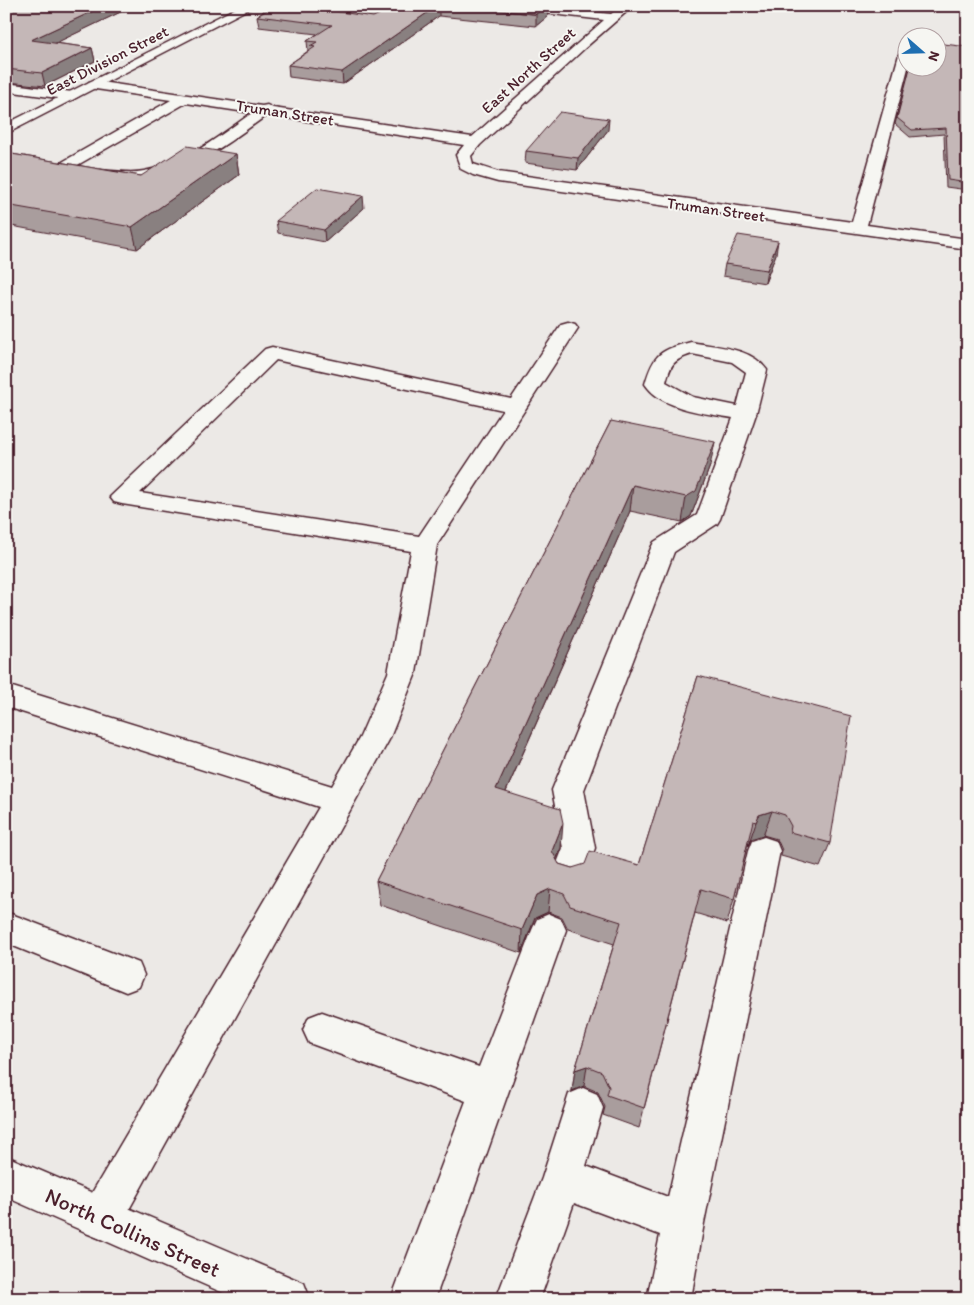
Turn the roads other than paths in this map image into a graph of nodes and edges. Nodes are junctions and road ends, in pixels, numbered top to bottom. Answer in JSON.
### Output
{"nodes":[{"id":1,"x":249,"y":6,"type":"edge"},
{"id":2,"x":509,"y":6,"type":"edge"},
{"id":3,"x":628,"y":6,"type":"edge"},
{"id":4,"x":614,"y":18,"type":"junction"},
{"id":5,"x":899,"y":78,"type":"edge"},
{"id":6,"x":94,"y":85,"type":"junction"},
{"id":7,"x":6,"y":87,"type":"edge"},
{"id":8,"x":72,"y":96,"type":"junction"},
{"id":9,"x":185,"y":98,"type":"junction"},
{"id":10,"x":268,"y":110,"type":"junction"},
{"id":11,"x":6,"y":130,"type":"edge"},
{"id":12,"x":475,"y":142,"type":"junction"},
{"id":13,"x":44,"y":165,"type":"edge"},
{"id":14,"x":466,"y":166,"type":"joint"},
{"id":15,"x":62,"y":168,"type":"junction"},
{"id":16,"x":858,"y":229,"type":"junction"},
{"id":17,"x":968,"y":244,"type":"edge"},
{"id":18,"x":568,"y":328,"type":"dead end"},
{"id":19,"x":515,"y":406,"type":"junction"},
{"id":20,"x":745,"y":414,"type":"junction"},
{"id":21,"x":426,"y":545,"type":"junction"},
{"id":22,"x":6,"y":696,"type":"edge"},
{"id":23,"x":339,"y":801,"type":"junction"},
{"id":24,"x":764,"y":851,"type":"dead end"},
{"id":25,"x":569,"y":876,"type":"edge"},
{"id":26,"x":6,"y":927,"type":"edge"},
{"id":27,"x":549,"y":930,"type":"dead end"},
{"id":28,"x":126,"y":975,"type":"dead end"},
{"id":29,"x":322,"y":1030,"type":"dead end"},
{"id":30,"x":489,"y":1090,"type":"junction"},
{"id":31,"x":583,"y":1108,"type":"dead end"},
{"id":32,"x":6,"y":1176,"type":"edge"},
{"id":33,"x":562,"y":1178,"type":"junction"},
{"id":34,"x":101,"y":1218,"type":"junction"},
{"id":35,"x":683,"y":1223,"type":"junction"},
{"id":36,"x":288,"y":1299,"type":"edge"},
{"id":37,"x":413,"y":1299,"type":"edge"},
{"id":38,"x":518,"y":1299,"type":"edge"},
{"id":39,"x":669,"y":1299,"type":"edge"}],
"edges":[{"from":1,"to":6,"type":"street","name":"East Division Street"},
{"from":2,"to":4,"type":"street"},
{"from":3,"to":4,"type":"street","name":"East North Street"},
{"from":4,"to":12,"type":"street","name":"East North Street"},
{"from":5,"to":16,"type":"street"},
{"from":6,"to":8,"type":"street","name":"East Division Street"},
{"from":6,"to":9,"type":"street","name":"Truman Street"},
{"from":7,"to":8,"type":"street"},
{"from":8,"to":11,"type":"street","name":"East Division Street"},
{"from":9,"to":10,"type":"street","name":"Truman Street"},
{"from":9,"to":15,"type":"street"},
{"from":10,"to":12,"type":"street","name":"Truman Street"},
{"from":10,"to":15,"type":"street"},
{"from":12,"to":14,"type":"street","name":"East North Street"},
{"from":13,"to":15,"type":"street"},
{"from":14,"to":16,"type":"street","name":"Truman Street"},
{"from":16,"to":17,"type":"street","name":"Truman Street"},
{"from":18,"to":19,"type":"street"},
{"from":19,"to":21,"type":"street"},
{"from":19,"to":21,"type":"street"},
{"from":20,"to":20,"type":"street"},
{"from":20,"to":25,"type":"street"},
{"from":21,"to":23,"type":"street"},
{"from":22,"to":23,"type":"street"},
{"from":23,"to":34,"type":"street"},
{"from":24,"to":35,"type":"street"},
{"from":26,"to":28,"type":"street"},
{"from":27,"to":30,"type":"street"},
{"from":29,"to":30,"type":"street"},
{"from":30,"to":37,"type":"street"},
{"from":31,"to":33,"type":"street"},
{"from":32,"to":34,"type":"street","name":"North Collins Street"},
{"from":33,"to":35,"type":"street"},
{"from":33,"to":38,"type":"street"},
{"from":34,"to":36,"type":"street","name":"North Collins Street"},
{"from":35,"to":39,"type":"street"}]}
